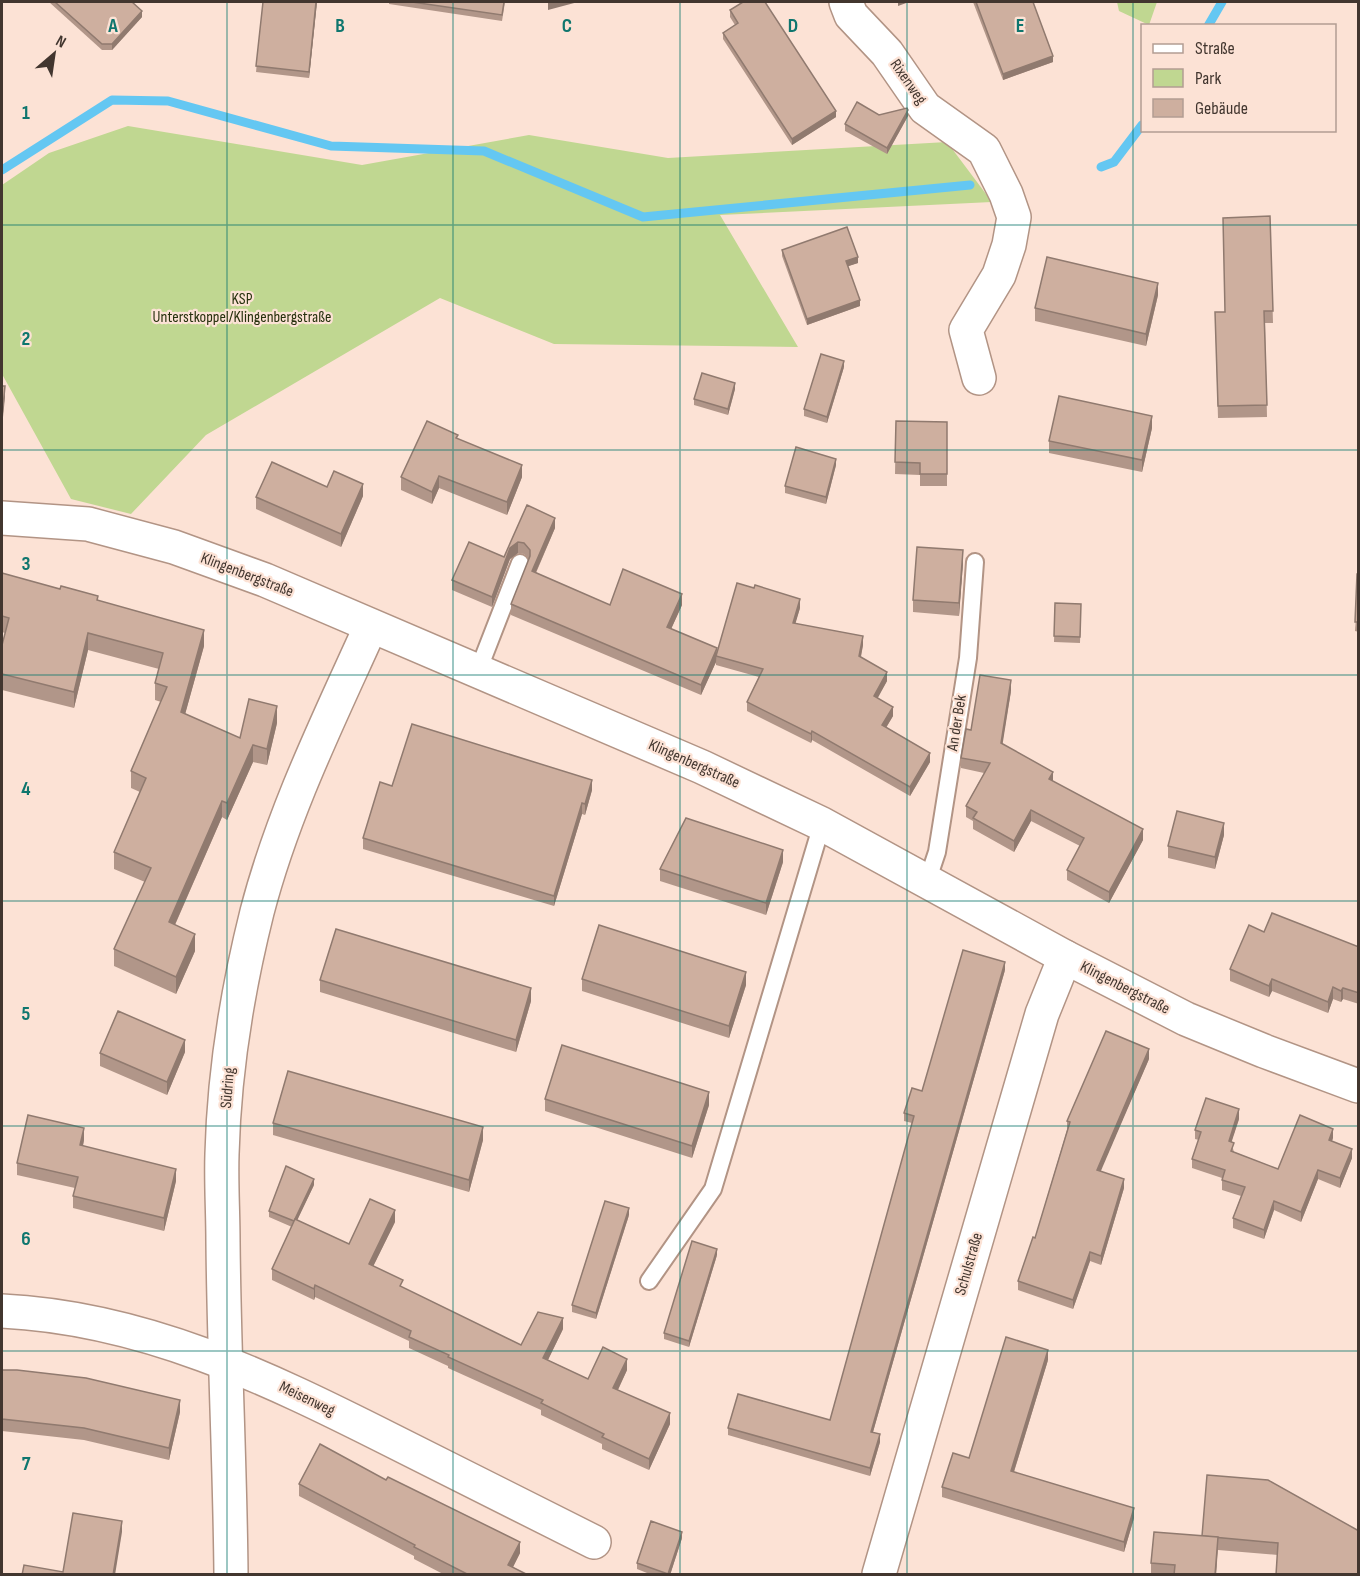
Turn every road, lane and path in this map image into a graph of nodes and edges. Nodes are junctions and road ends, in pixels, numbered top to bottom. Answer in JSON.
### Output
{"nodes":[{"id":1,"x":846,"y":2,"type":"edge"},
{"id":2,"x":979,"y":378,"type":"dead end"},
{"id":3,"x":2,"y":518,"type":"edge"},
{"id":4,"x":975,"y":562,"type":"dead end"},
{"id":5,"x":520,"y":563,"type":"dead end"},
{"id":6,"x":371,"y":626,"type":"junction"},
{"id":7,"x":478,"y":671,"type":"junction"},
{"id":8,"x":822,"y":824,"type":"junction"},
{"id":9,"x":927,"y":882,"type":"junction"},
{"id":10,"x":1065,"y":957,"type":"junction"},
{"id":11,"x":1359,"y":1086,"type":"edge"},
{"id":12,"x":649,"y":1281,"type":"dead end"},
{"id":13,"x":2,"y":1311,"type":"edge"},
{"id":14,"x":225,"y":1362,"type":"junction"},
{"id":15,"x":594,"y":1542,"type":"dead end"},
{"id":16,"x":231,"y":1575,"type":"edge"},
{"id":17,"x":879,"y":1575,"type":"edge"}],
"edges":[{"from":1,"to":2,"type":"street","name":"Rixenweg"},
{"from":3,"to":6,"type":"street","name":"Klingenbergstraße"},
{"from":4,"to":9,"type":"lane","name":"An der Bek"},
{"from":5,"to":7,"type":"lane"},
{"from":6,"to":7,"type":"street","name":"Klingenbergstraße"},
{"from":6,"to":14,"type":"street","name":"Südring"},
{"from":7,"to":8,"type":"street","name":"Klingenbergstraße"},
{"from":8,"to":9,"type":"street","name":"Klingenbergstraße"},
{"from":8,"to":12,"type":"lane"},
{"from":9,"to":10,"type":"street","name":"Klingenbergstraße"},
{"from":10,"to":11,"type":"street","name":"Klingenbergstraße"},
{"from":10,"to":17,"type":"street","name":"Schulstraße"},
{"from":13,"to":14,"type":"street","name":"Meisenweg"},
{"from":14,"to":15,"type":"street","name":"Meisenweg"},
{"from":14,"to":16,"type":"street","name":"Südring"}]}
